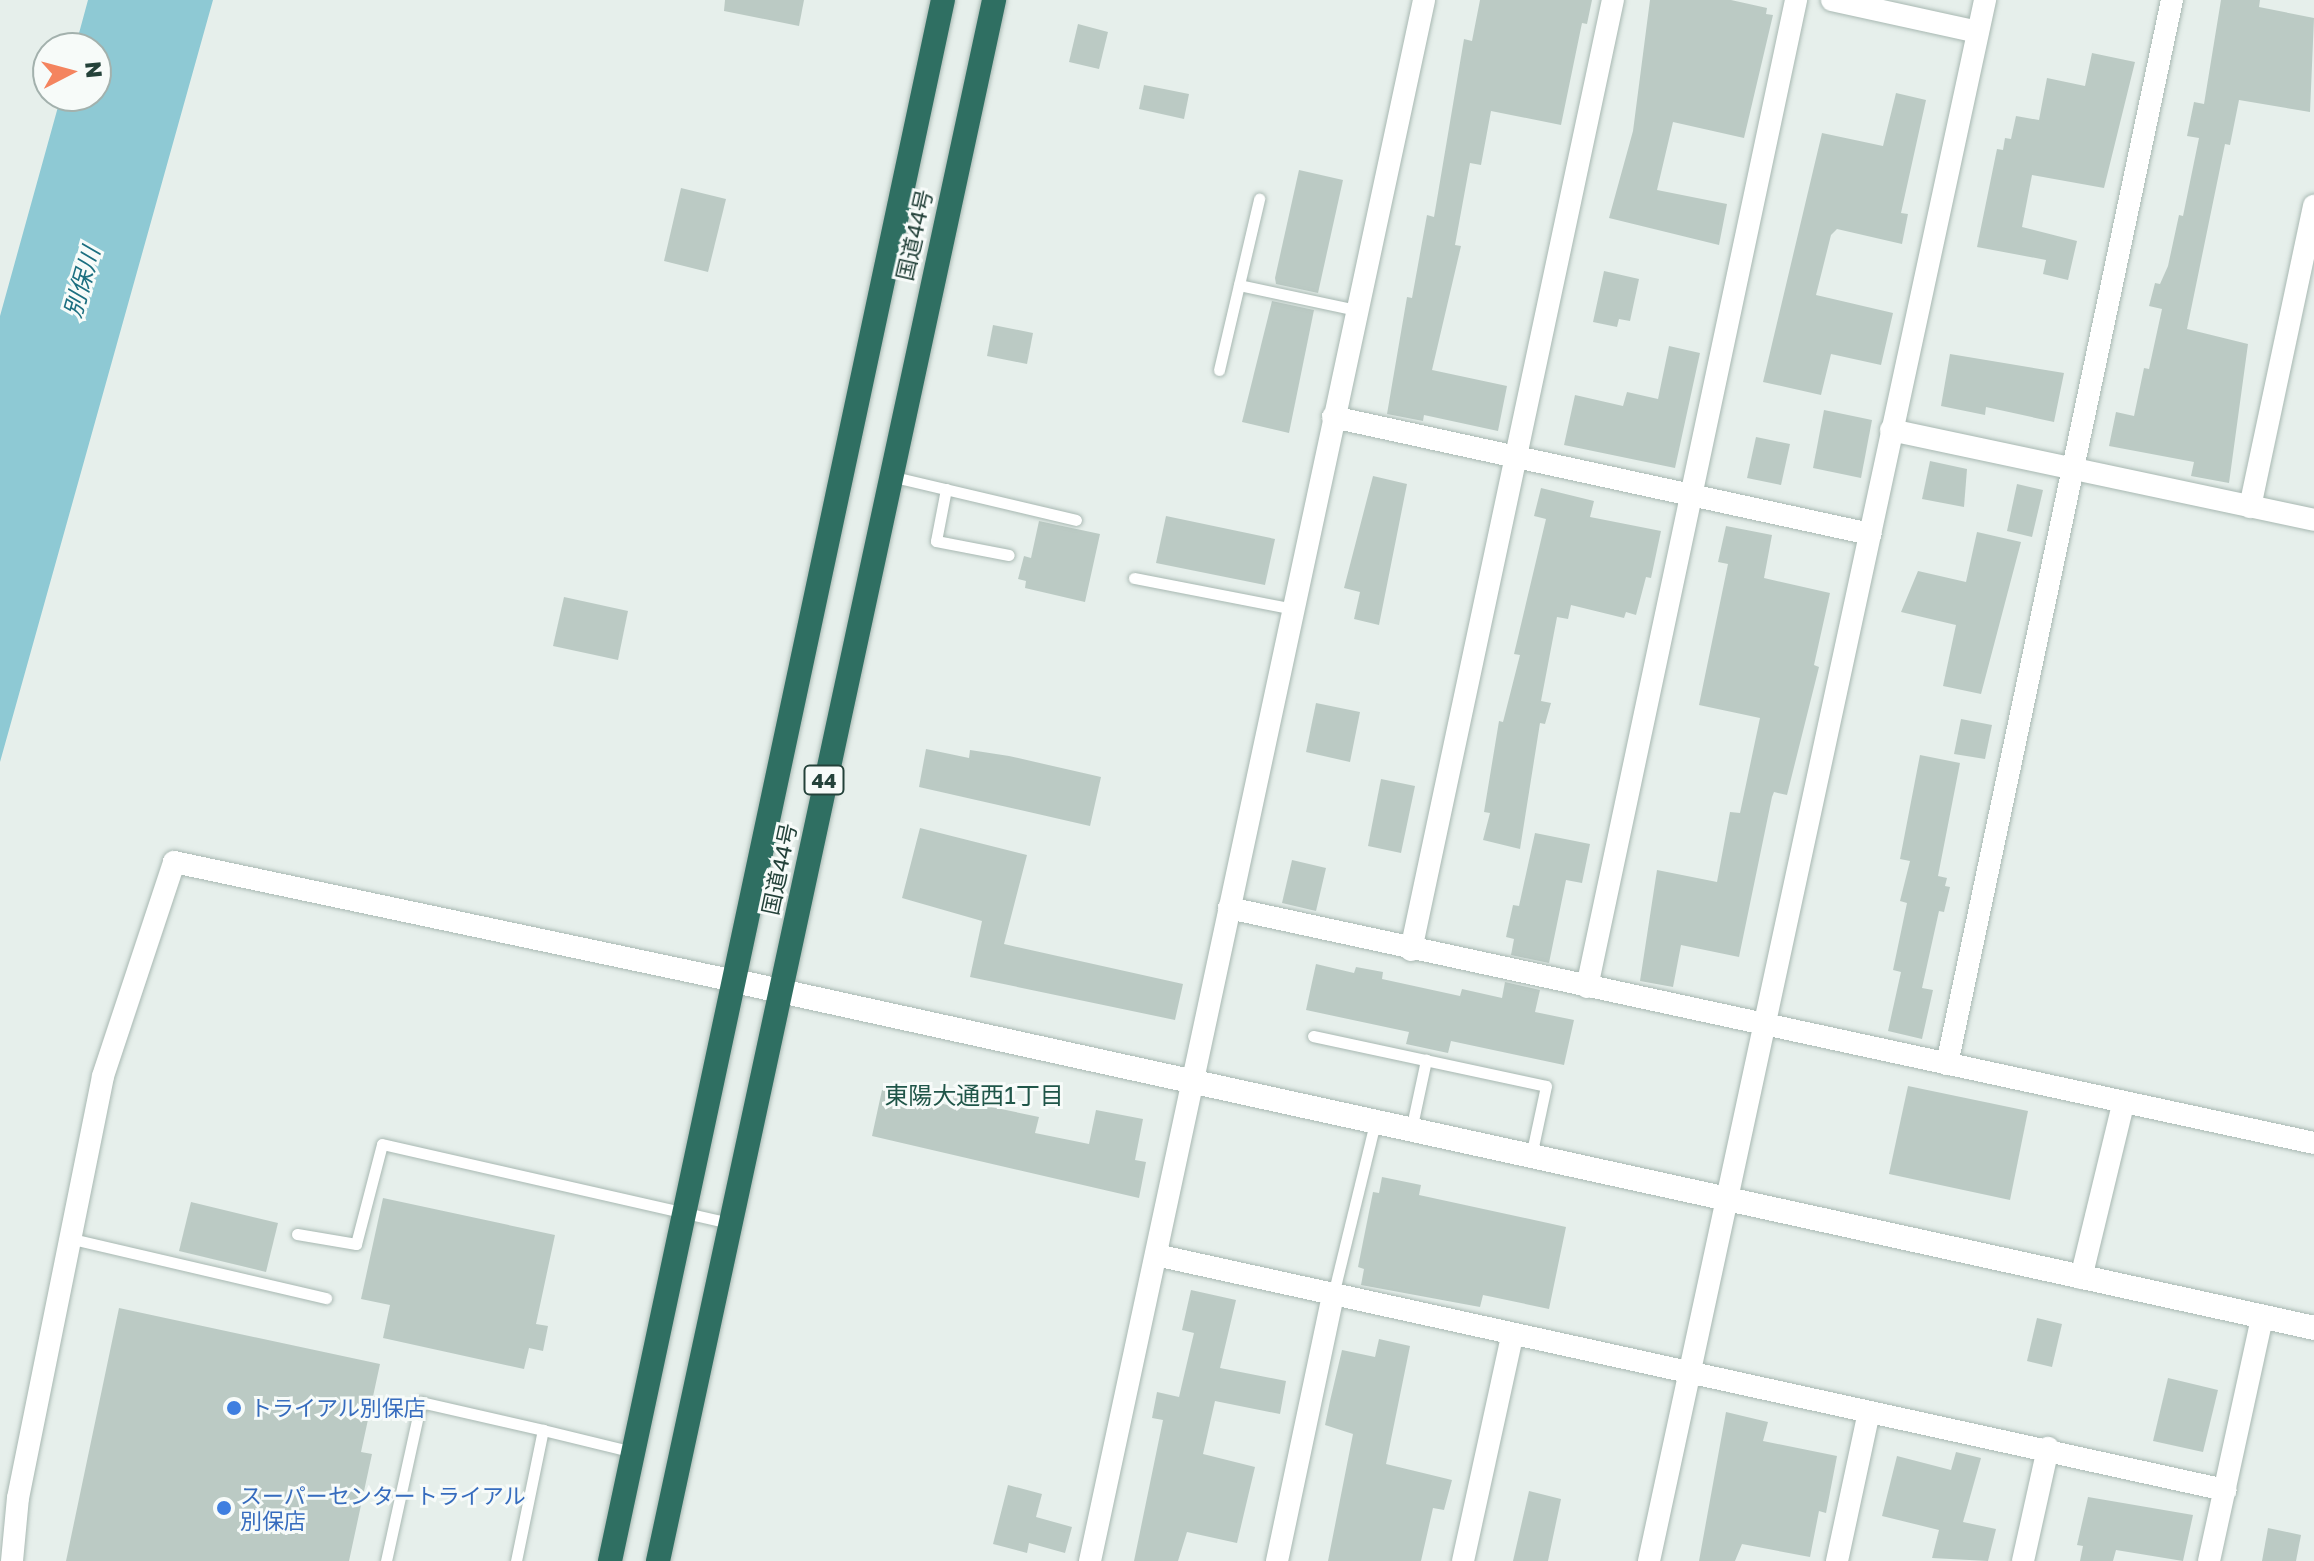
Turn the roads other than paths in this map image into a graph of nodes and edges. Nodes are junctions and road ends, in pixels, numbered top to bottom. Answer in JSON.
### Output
{"nodes":[{"id":1,"x":943,"y":0,"type":"edge"},
{"id":2,"x":994,"y":0,"type":"edge"},
{"id":3,"x":1424,"y":0,"type":"edge"},
{"id":4,"x":1613,"y":0,"type":"edge"},
{"id":5,"x":1796,"y":0,"type":"edge"},
{"id":6,"x":1832,"y":0,"type":"edge"},
{"id":7,"x":1985,"y":0,"type":"edge"},
{"id":8,"x":2172,"y":0,"type":"edge"},
{"id":9,"x":1978,"y":32,"type":"junction"},
{"id":10,"x":1259,"y":199,"type":"dead end"},
{"id":11,"x":2314,"y":206,"type":"edge"},
{"id":12,"x":1239,"y":285,"type":"junction"},
{"id":13,"x":1357,"y":310,"type":"junction"},
{"id":14,"x":1219,"y":370,"type":"dead end"},
{"id":15,"x":1333,"y":417,"type":"junction"},
{"id":16,"x":1891,"y":430,"type":"junction"},
{"id":17,"x":1518,"y":457,"type":"junction"},
{"id":18,"x":2070,"y":466,"type":"junction"},
{"id":19,"x":888,"y":475,"type":"junction"},
{"id":20,"x":946,"y":489,"type":"junction"},
{"id":21,"x":1693,"y":493,"type":"junction"},
{"id":22,"x":2250,"y":507,"type":"junction"},
{"id":23,"x":1076,"y":520,"type":"dead end"},
{"id":24,"x":2314,"y":520,"type":"edge"},
{"id":25,"x":1870,"y":534,"type":"junction"},
{"id":26,"x":1009,"y":555,"type":"dead end"},
{"id":27,"x":1134,"y":578,"type":"dead end"},
{"id":28,"x":1293,"y":609,"type":"junction"},
{"id":29,"x":1229,"y":908,"type":"junction"},
{"id":30,"x":1411,"y":950,"type":"junction"},
{"id":31,"x":735,"y":981,"type":"junction"},
{"id":32,"x":1587,"y":987,"type":"junction"},
{"id":33,"x":779,"y":994,"type":"junction"},
{"id":34,"x":1767,"y":1027,"type":"junction"},
{"id":35,"x":1313,"y":1036,"type":"dead end"},
{"id":36,"x":1426,"y":1060,"type":"junction"},
{"id":37,"x":1947,"y":1064,"type":"junction"},
{"id":38,"x":1193,"y":1084,"type":"junction"},
{"id":39,"x":2123,"y":1104,"type":"junction"},
{"id":40,"x":1375,"y":1123,"type":"junction"},
{"id":41,"x":1411,"y":1130,"type":"junction"},
{"id":42,"x":2314,"y":1143,"type":"edge"},
{"id":43,"x":1531,"y":1156,"type":"junction"},
{"id":44,"x":1727,"y":1198,"type":"junction"},
{"id":45,"x":686,"y":1212,"type":"junction"},
{"id":46,"x":730,"y":1223,"type":"junction"},
{"id":47,"x":297,"y":1234,"type":"dead end"},
{"id":48,"x":68,"y":1238,"type":"junction"},
{"id":49,"x":1156,"y":1255,"type":"junction"},
{"id":50,"x":2081,"y":1278,"type":"junction"},
{"id":51,"x":1333,"y":1295,"type":"junction"},
{"id":52,"x":326,"y":1298,"type":"dead end"},
{"id":53,"x":2262,"y":1317,"type":"junction"},
{"id":54,"x":2314,"y":1328,"type":"edge"},
{"id":55,"x":1512,"y":1336,"type":"junction"},
{"id":56,"x":1687,"y":1373,"type":"junction"},
{"id":57,"x":1869,"y":1412,"type":"junction"},
{"id":58,"x":543,"y":1430,"type":"junction"},
{"id":59,"x":2048,"y":1448,"type":"junction"},
{"id":60,"x":634,"y":1453,"type":"junction"},
{"id":61,"x":2225,"y":1490,"type":"junction"},
{"id":62,"x":12,"y":1561,"type":"edge"},
{"id":63,"x":386,"y":1561,"type":"edge"},
{"id":64,"x":516,"y":1561,"type":"edge"},
{"id":65,"x":610,"y":1561,"type":"edge"},
{"id":66,"x":658,"y":1561,"type":"edge"},
{"id":67,"x":1090,"y":1561,"type":"edge"},
{"id":68,"x":1277,"y":1561,"type":"edge"},
{"id":69,"x":1463,"y":1561,"type":"edge"},
{"id":70,"x":1649,"y":1561,"type":"edge"},
{"id":71,"x":1837,"y":1561,"type":"edge"},
{"id":72,"x":2023,"y":1561,"type":"edge"},
{"id":73,"x":2209,"y":1561,"type":"edge"}],
"edges":[{"from":1,"to":31,"type":"highway","name":"国道44号","number":"44"},
{"from":2,"to":19,"type":"highway","name":"国道44号","number":"44"},
{"from":3,"to":13,"type":"street"},
{"from":4,"to":17,"type":"street"},
{"from":5,"to":21,"type":"street"},
{"from":6,"to":9,"type":"street"},
{"from":7,"to":9,"type":"street"},
{"from":8,"to":18,"type":"street"},
{"from":9,"to":16,"type":"street"},
{"from":10,"to":12,"type":"lane"},
{"from":11,"to":22,"type":"street"},
{"from":12,"to":13,"type":"lane"},
{"from":12,"to":14,"type":"lane"},
{"from":13,"to":15,"type":"street"},
{"from":15,"to":17,"type":"street"},
{"from":15,"to":28,"type":"street"},
{"from":16,"to":18,"type":"street"},
{"from":16,"to":25,"type":"street"},
{"from":17,"to":21,"type":"street"},
{"from":17,"to":30,"type":"street"},
{"from":18,"to":22,"type":"street"},
{"from":18,"to":37,"type":"street"},
{"from":19,"to":20,"type":"lane"},
{"from":19,"to":33,"type":"highway","name":"国道44号","number":"44"},
{"from":20,"to":23,"type":"lane"},
{"from":20,"to":26,"type":"lane"},
{"from":21,"to":25,"type":"street"},
{"from":21,"to":32,"type":"street"},
{"from":22,"to":24,"type":"street"},
{"from":25,"to":34,"type":"street"},
{"from":27,"to":28,"type":"lane"},
{"from":28,"to":29,"type":"street"},
{"from":29,"to":30,"type":"street"},
{"from":29,"to":38,"type":"street"},
{"from":30,"to":32,"type":"street"},
{"from":31,"to":33,"type":"street"},
{"from":31,"to":45,"type":"highway","name":"国道44号","number":"44"},
{"from":31,"to":48,"type":"street"},
{"from":32,"to":34,"type":"street"},
{"from":33,"to":38,"type":"street"},
{"from":33,"to":46,"type":"highway","name":"国道44号","number":"44"},
{"from":34,"to":37,"type":"street"},
{"from":34,"to":44,"type":"street"},
{"from":35,"to":36,"type":"lane"},
{"from":36,"to":41,"type":"lane"},
{"from":36,"to":43,"type":"lane"},
{"from":37,"to":39,"type":"street"},
{"from":38,"to":40,"type":"street"},
{"from":38,"to":49,"type":"street"},
{"from":39,"to":42,"type":"street"},
{"from":39,"to":50,"type":"street"},
{"from":40,"to":41,"type":"street"},
{"from":40,"to":51,"type":"lane"},
{"from":41,"to":43,"type":"street"},
{"from":43,"to":44,"type":"street"},
{"from":44,"to":50,"type":"street"},
{"from":44,"to":56,"type":"street"},
{"from":45,"to":46,"type":"lane"},
{"from":45,"to":47,"type":"lane"},
{"from":45,"to":60,"type":"highway","name":"国道44号","number":"44"},
{"from":46,"to":66,"type":"highway","name":"国道44号","number":"44"},
{"from":48,"to":52,"type":"lane"},
{"from":48,"to":62,"type":"street"},
{"from":49,"to":51,"type":"street"},
{"from":49,"to":67,"type":"street"},
{"from":50,"to":53,"type":"street"},
{"from":51,"to":55,"type":"street"},
{"from":51,"to":68,"type":"street"},
{"from":53,"to":54,"type":"street"},
{"from":53,"to":61,"type":"street"},
{"from":55,"to":56,"type":"street"},
{"from":55,"to":69,"type":"street"},
{"from":56,"to":57,"type":"street"},
{"from":56,"to":70,"type":"street"},
{"from":57,"to":59,"type":"street"},
{"from":57,"to":71,"type":"street"},
{"from":58,"to":60,"type":"lane"},
{"from":58,"to":63,"type":"lane"},
{"from":58,"to":64,"type":"lane"},
{"from":59,"to":61,"type":"street"},
{"from":59,"to":72,"type":"street"},
{"from":60,"to":65,"type":"highway","name":"国道44号","number":"44"},
{"from":61,"to":73,"type":"street"}]}
